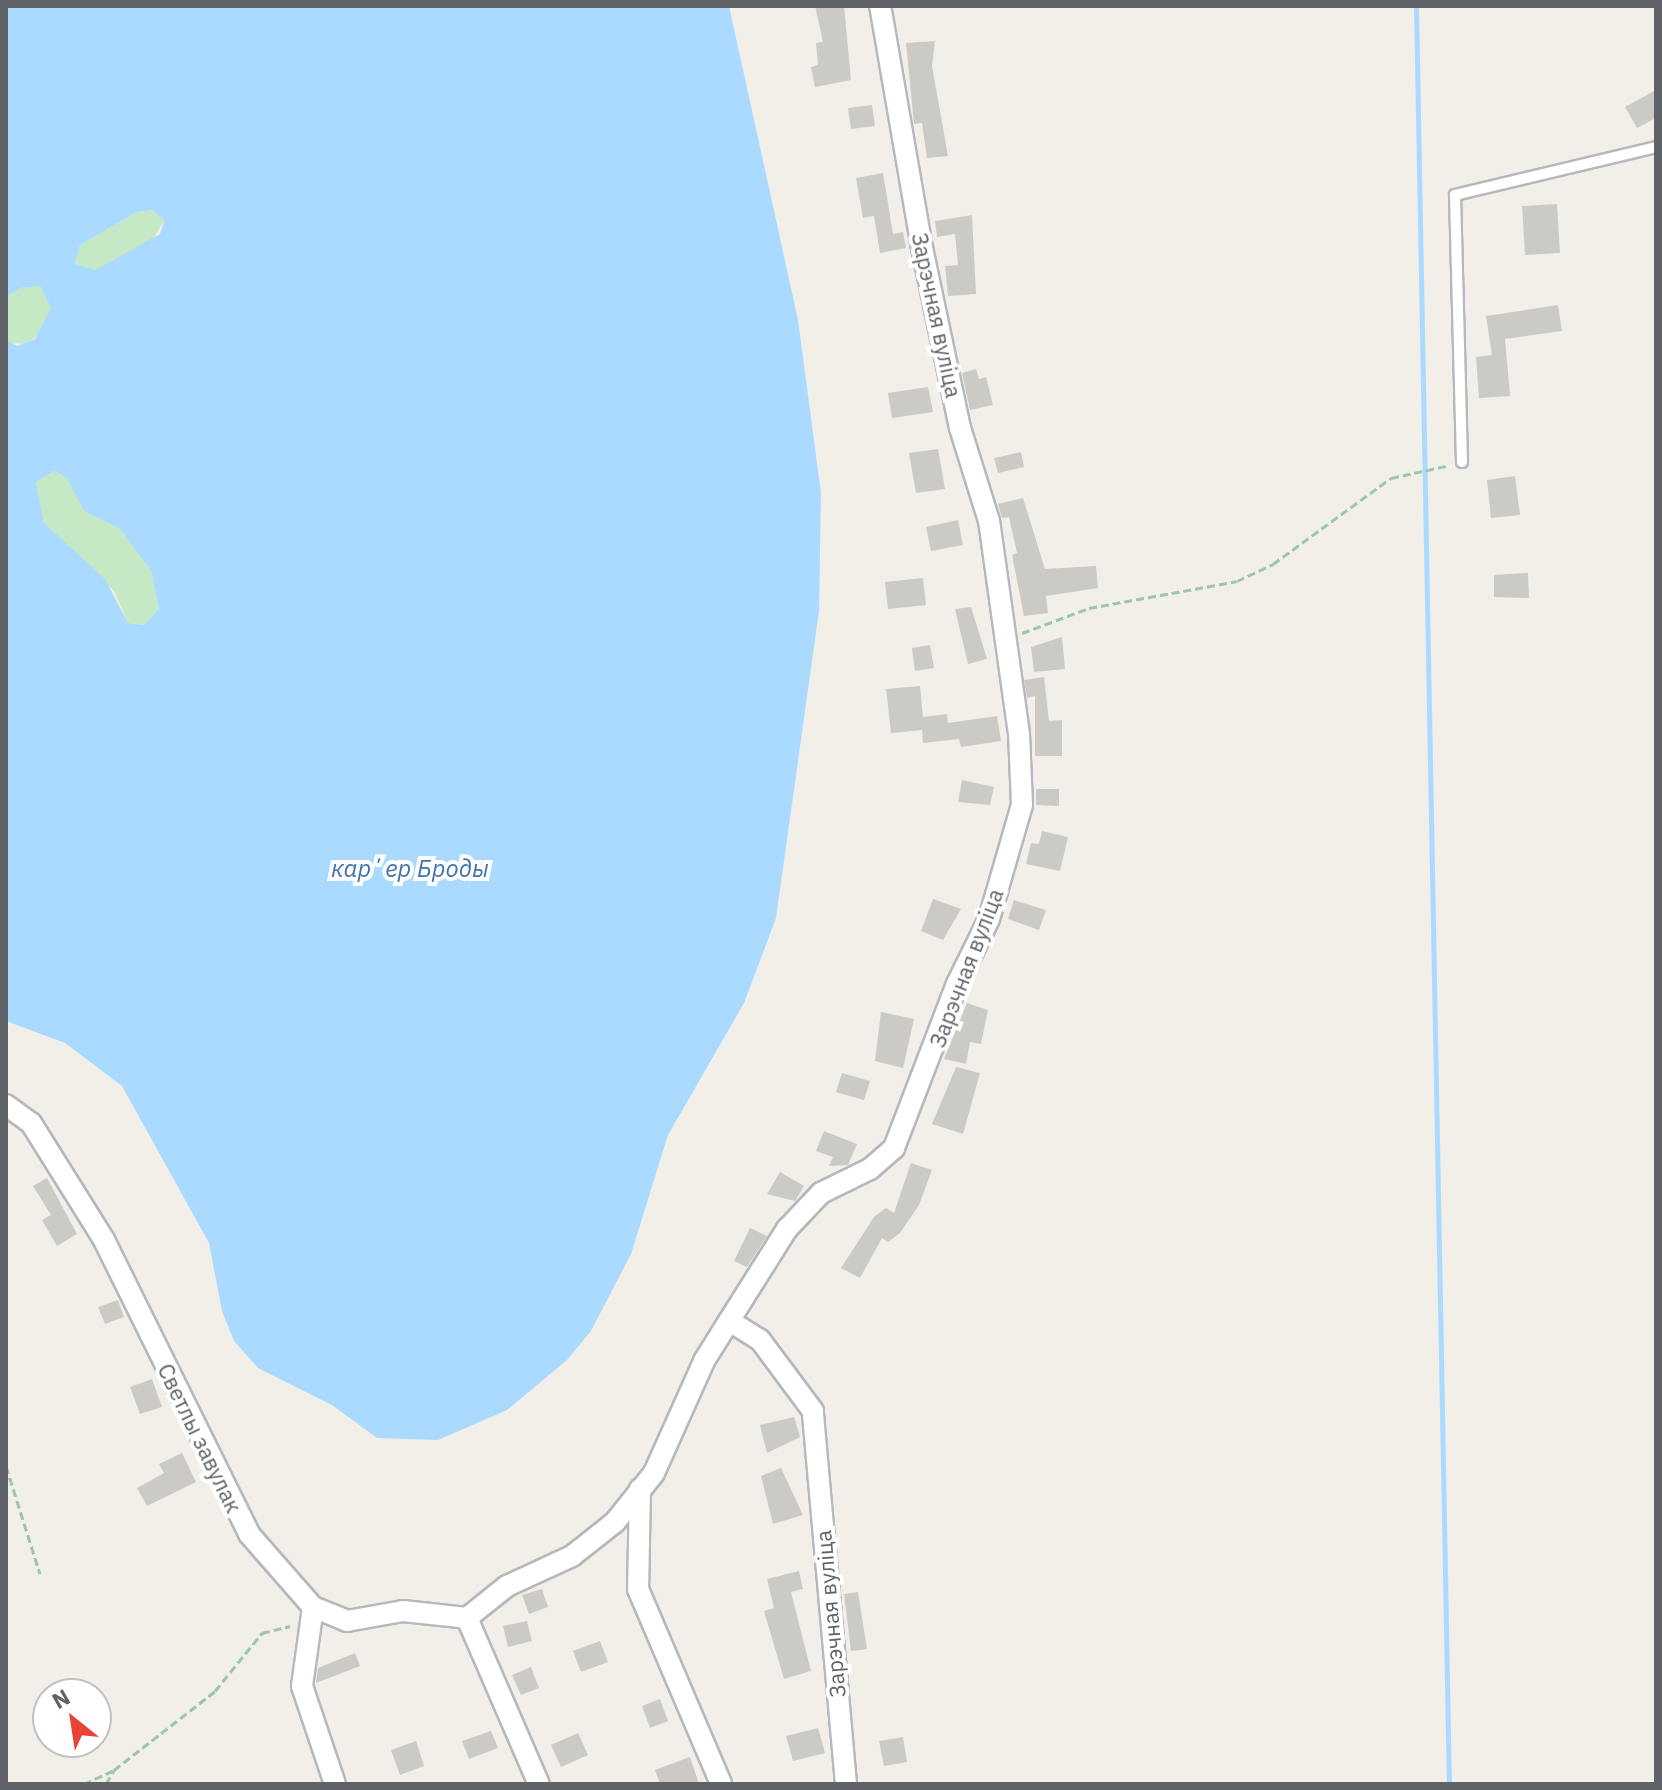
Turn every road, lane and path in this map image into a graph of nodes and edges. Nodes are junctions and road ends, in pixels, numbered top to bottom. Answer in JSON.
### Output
{"nodes":[{"id":1,"x":880,"y":6,"type":"edge"},
{"id":2,"x":1656,"y":147,"type":"edge"},
{"id":3,"x":1462,"y":462,"type":"dead end"},
{"id":4,"x":1437,"y":468,"type":"dead end"},
{"id":5,"x":1007,"y":638,"type":"junction"},
{"id":6,"x":6,"y":1105,"type":"edge"},
{"id":7,"x":729,"y":1321,"type":"junction"},
{"id":8,"x":6,"y":1466,"type":"edge"},
{"id":9,"x":640,"y":1489,"type":"junction"},
{"id":10,"x":40,"y":1574,"type":"dead end"},
{"id":11,"x":312,"y":1614,"type":"junction"},
{"id":12,"x":467,"y":1618,"type":"junction"},
{"id":13,"x":114,"y":1770,"type":"junction"},
{"id":14,"x":84,"y":1784,"type":"edge"},
{"id":15,"x":106,"y":1784,"type":"edge"},
{"id":16,"x":335,"y":1784,"type":"edge"},
{"id":17,"x":539,"y":1784,"type":"edge"},
{"id":18,"x":721,"y":1784,"type":"edge"},
{"id":19,"x":846,"y":1784,"type":"edge"}],
"edges":[{"from":1,"to":5,"type":"street","name":"Зарэчная вуліца"},
{"from":2,"to":3,"type":"lane"},
{"from":4,"to":5,"type":"path"},
{"from":5,"to":7,"type":"street","name":"Зарэчная вуліца"},
{"from":6,"to":11,"type":"street","name":"Светлы завулак"},
{"from":7,"to":9,"type":"street"},
{"from":7,"to":19,"type":"street","name":"Зарэчная вуліца"},
{"from":8,"to":10,"type":"path"},
{"from":9,"to":12,"type":"street"},
{"from":9,"to":18,"type":"street"},
{"from":11,"to":12,"type":"street"},
{"from":11,"to":13,"type":"path"},
{"from":11,"to":16,"type":"street"},
{"from":12,"to":17,"type":"street"},
{"from":13,"to":14,"type":"path"},
{"from":13,"to":15,"type":"path"}]}
